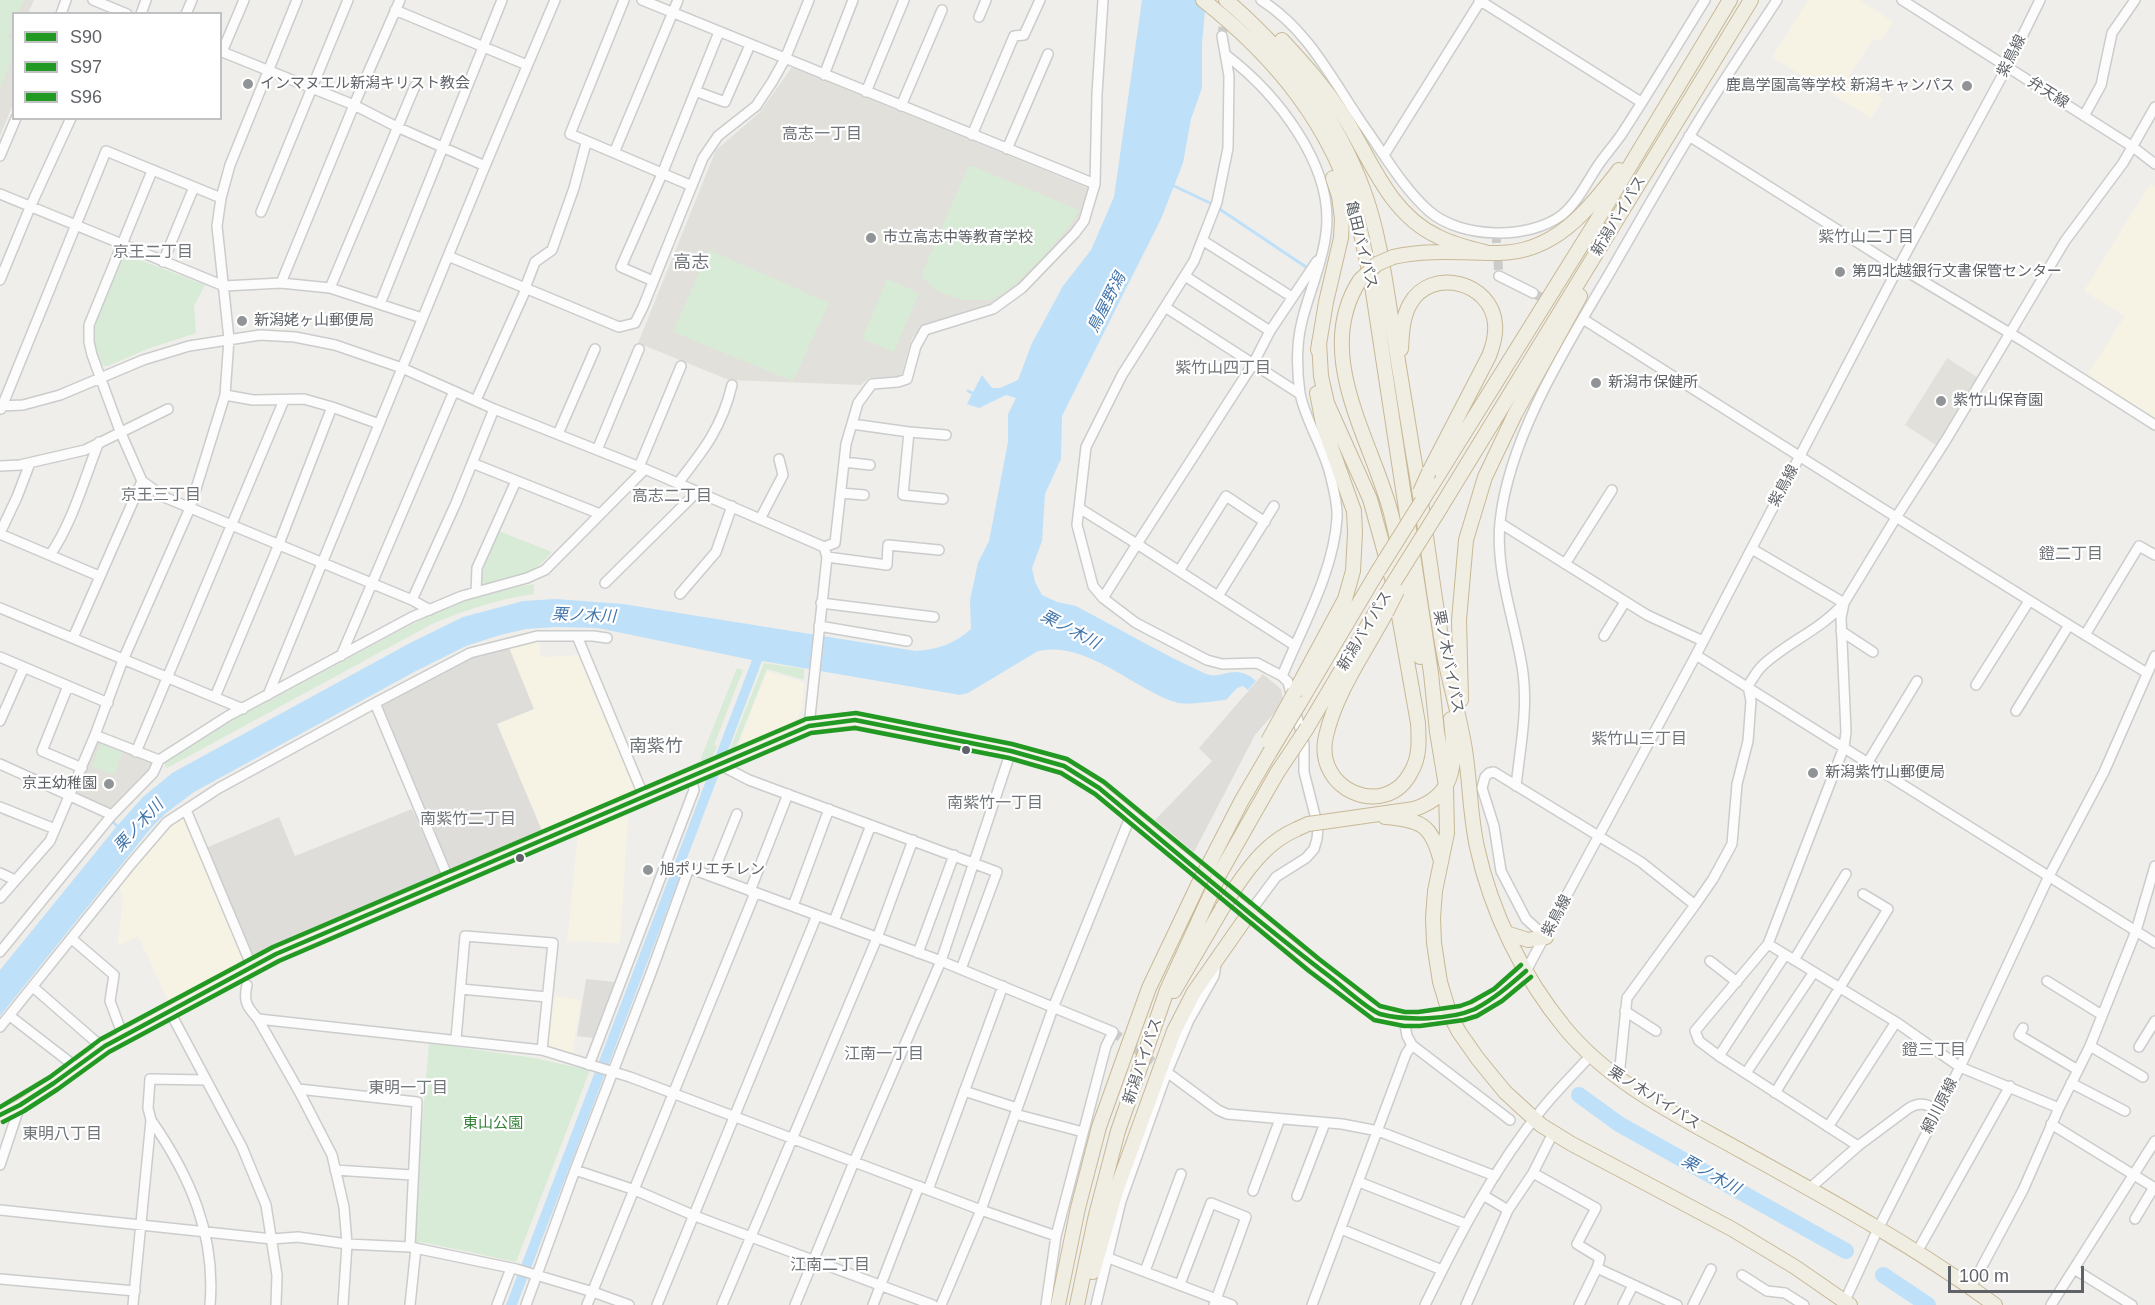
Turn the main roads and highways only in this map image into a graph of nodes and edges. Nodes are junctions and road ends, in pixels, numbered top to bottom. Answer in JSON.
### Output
{"nodes":[{"id":1,"x":1203,"y":0,"type":"edge"},
{"id":2,"x":1730,"y":0,"type":"edge"},
{"id":3,"x":1751,"y":0,"type":"edge"},
{"id":4,"x":1228,"y":1,"type":"edge"},
{"id":5,"x":1654,"y":125,"type":"junction"},
{"id":6,"x":1329,"y":149,"type":"junction"},
{"id":7,"x":1631,"y":196,"type":"junction"},
{"id":8,"x":1485,"y":252,"type":"junction"},
{"id":9,"x":1319,"y":342,"type":"junction"},
{"id":10,"x":1400,"y":373,"type":"junction"},
{"id":11,"x":1430,"y":478,"type":"junction"},
{"id":12,"x":1430,"y":516,"type":"junction"},
{"id":13,"x":1412,"y":536,"type":"junction"},
{"id":14,"x":1444,"y":654,"type":"junction"},
{"id":15,"x":1297,"y":698,"type":"junction"},
{"id":16,"x":1437,"y":732,"type":"junction"},
{"id":17,"x":1465,"y":747,"type":"junction"},
{"id":18,"x":1446,"y":786,"type":"junction"},
{"id":19,"x":1366,"y":816,"type":"junction"},
{"id":20,"x":1440,"y":860,"type":"junction"},
{"id":21,"x":1214,"y":870,"type":"junction"},
{"id":22,"x":1250,"y":912,"type":"junction"},
{"id":23,"x":1506,"y":933,"type":"junction"},
{"id":24,"x":1546,"y":937,"type":"road end"},
{"id":25,"x":1526,"y":971,"type":"junction"},
{"id":26,"x":1450,"y":1015,"type":"junction"},
{"id":27,"x":1155,"y":1024,"type":"junction"},
{"id":28,"x":0,"y":1115,"type":"edge"},
{"id":29,"x":1846,"y":1304,"type":"edge"},
{"id":30,"x":1058,"y":1305,"type":"edge"},
{"id":31,"x":1077,"y":1305,"type":"edge"},
{"id":32,"x":1084,"y":1305,"type":"edge"},
{"id":33,"x":1995,"y":1305,"type":"edge"}],
"edges":[{"from":1,"to":6,"type":"highway","name":"亀田バイパス"},
{"from":2,"to":5,"type":"highway","name":"新潟バイパス"},
{"from":3,"to":7,"type":"highway","name":"新潟バイパス"},
{"from":4,"to":8,"type":"highway"},
{"from":4,"to":10,"type":"highway","name":"亀田バイパス"},
{"from":5,"to":8,"type":"highway"},
{"from":5,"to":11,"type":"highway","name":"新潟バイパス"},
{"from":6,"to":9,"type":"highway"},
{"from":6,"to":13,"type":"highway","name":"亀田バイパス"},
{"from":7,"to":12,"type":"highway","name":"新潟バイパス"},
{"from":7,"to":17,"type":"highway"},
{"from":8,"to":16,"type":"highway","bridge":true},
{"from":9,"to":13,"type":"highway","bridge":true},
{"from":9,"to":15,"type":"highway"},
{"from":10,"to":11,"type":"highway"},
{"from":10,"to":12,"type":"highway","name":"亀田バイパス"},
{"from":11,"to":13,"type":"highway","bridge":true},
{"from":12,"to":13,"type":"highway","name":"新潟バイパス","bridge":true},
{"from":12,"to":14,"type":"highway","name":"栗ノ木バイパス"},
{"from":13,"to":15,"type":"highway","name":"新潟バイパス","bridge":true},
{"from":13,"to":16,"type":"highway","name":"栗ノ木バイパス"},
{"from":13,"to":21,"type":"highway","name":"新潟バイパス","bridge":true},
{"from":14,"to":17,"type":"highway","name":"栗ノ木バイパス"},
{"from":14,"to":18,"type":"highway"},
{"from":15,"to":21,"type":"highway","name":"新潟バイパス","bridge":true},
{"from":16,"to":18,"type":"highway","name":"栗ノ木バイパス"},
{"from":17,"to":23,"type":"highway","name":"栗ノ木バイパス"},
{"from":18,"to":19,"type":"highway"},
{"from":18,"to":20,"type":"highway","name":"栗ノ木バイパス"},
{"from":19,"to":20,"type":"highway"},
{"from":19,"to":27,"type":"highway","bridge":true},
{"from":20,"to":26,"type":"highway","name":"栗ノ木バイパス"},
{"from":21,"to":27,"type":"highway","name":"新潟バイパス","bridge":true},
{"from":21,"to":30,"type":"highway","name":"新潟バイパス","bridge":true},
{"from":22,"to":26,"type":"main road"},
{"from":22,"to":28,"type":"main road"},
{"from":22,"to":32,"type":"highway"},
{"from":23,"to":24,"type":"highway"},
{"from":23,"to":25,"type":"highway","name":"栗ノ木バイパス"},
{"from":25,"to":26,"type":"main road"},
{"from":25,"to":33,"type":"highway","name":"栗ノ木バイパス"},
{"from":26,"to":29,"type":"highway","name":"栗ノ木バイパス"},
{"from":27,"to":31,"type":"highway","name":"新潟バイパス"}]}
